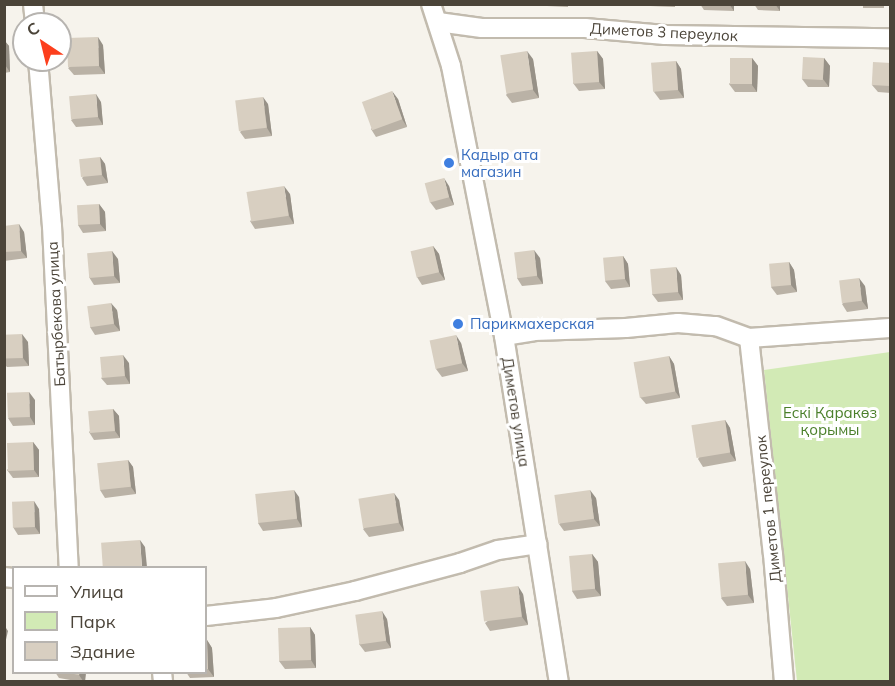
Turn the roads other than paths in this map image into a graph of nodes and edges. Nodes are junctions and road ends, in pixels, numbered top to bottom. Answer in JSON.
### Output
{"nodes":[{"id":1,"x":431,"y":4,"type":"edge"},
{"id":2,"x":438,"y":22,"type":"junction"},
{"id":3,"x":891,"y":38,"type":"edge"},
{"id":4,"x":39,"y":72,"type":"edge"},
{"id":5,"x":891,"y":328,"type":"edge"},
{"id":6,"x":504,"y":336,"type":"junction"},
{"id":7,"x":749,"y":338,"type":"junction"},
{"id":8,"x":538,"y":544,"type":"junction"},
{"id":9,"x":69,"y":566,"type":"edge"},
{"id":10,"x":207,"y":616,"type":"edge"},
{"id":11,"x":559,"y":681,"type":"edge"},
{"id":12,"x":784,"y":681,"type":"edge"}],
"edges":[{"from":1,"to":2,"type":"street","name":"Диметов улица"},
{"from":2,"to":3,"type":"street","name":"Диметов 3 переулок"},
{"from":2,"to":6,"type":"street","name":"Диметов улица"},
{"from":4,"to":9,"type":"street","name":"Батырбекова улица"},
{"from":5,"to":7,"type":"street"},
{"from":6,"to":7,"type":"street"},
{"from":6,"to":8,"type":"street","name":"Диметов улица"},
{"from":7,"to":12,"type":"street","name":"Диметов 1 переулок"},
{"from":8,"to":10,"type":"street"},
{"from":8,"to":11,"type":"street","name":"Диметов улица"}]}
